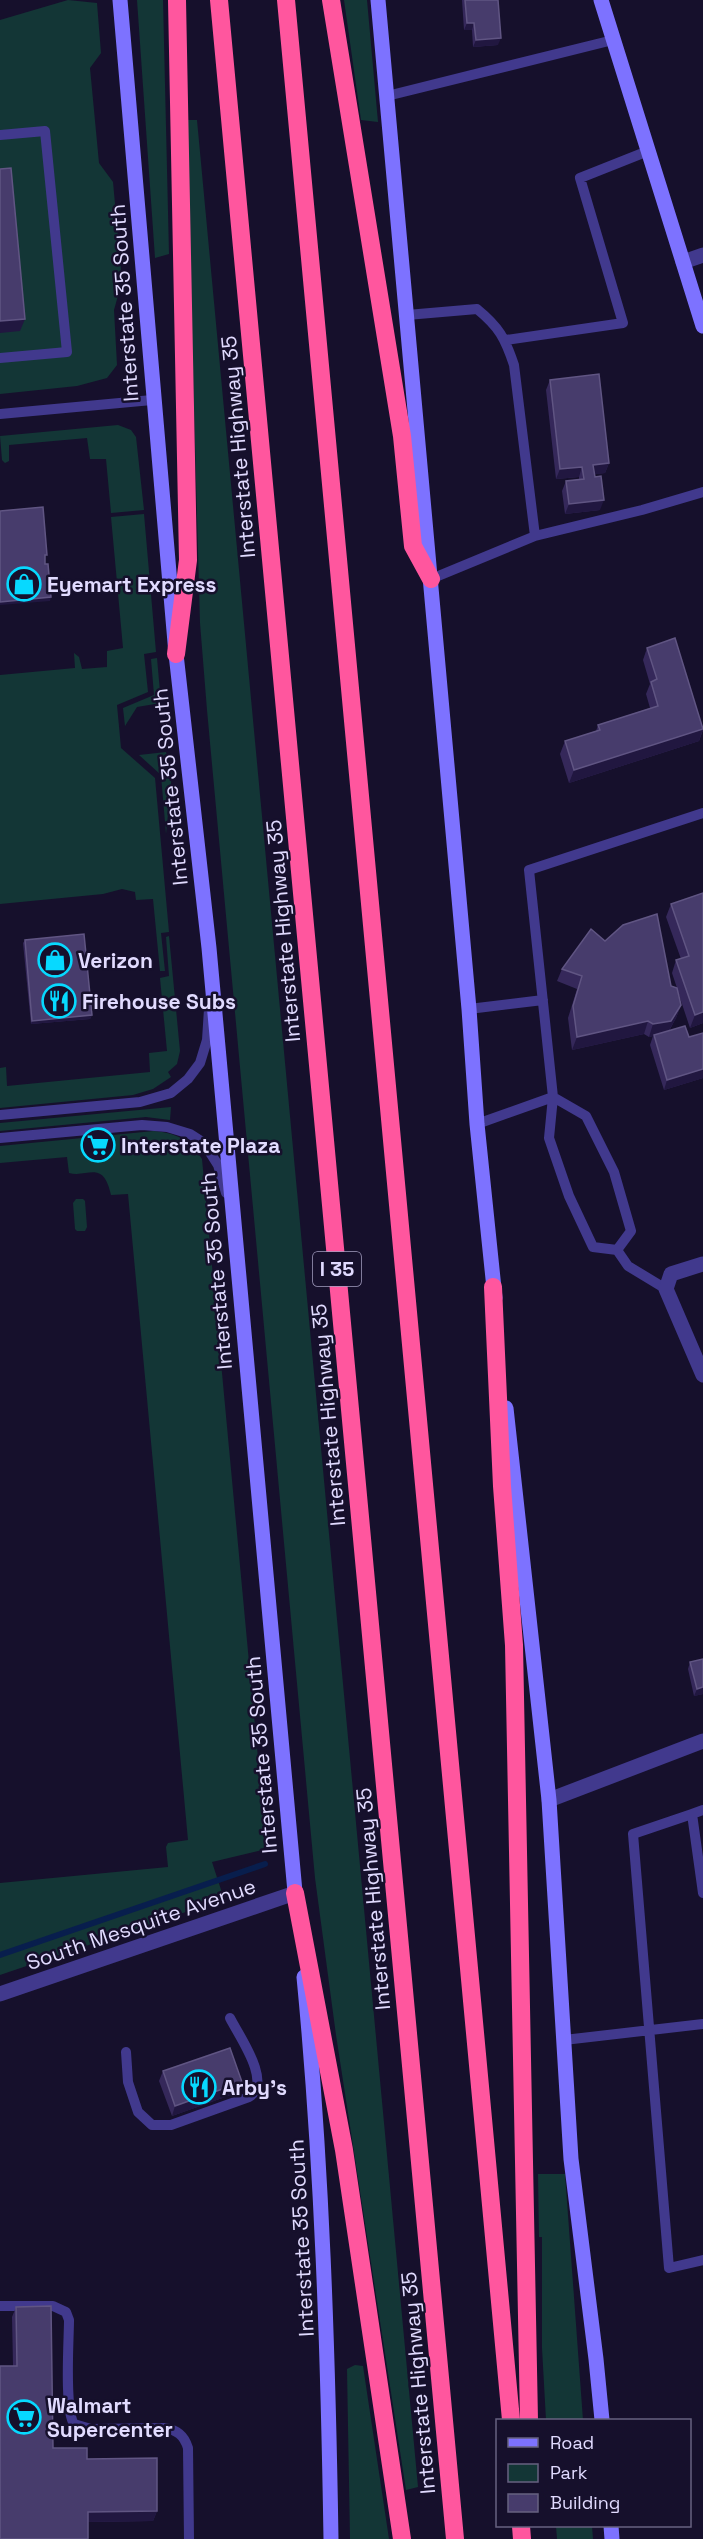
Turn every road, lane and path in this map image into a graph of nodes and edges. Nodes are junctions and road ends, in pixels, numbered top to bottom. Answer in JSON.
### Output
{"nodes":[{"id":1,"x":120,"y":0,"type":"edge"},
{"id":2,"x":177,"y":0,"type":"edge"},
{"id":3,"x":219,"y":0,"type":"edge"},
{"id":4,"x":286,"y":0,"type":"edge"},
{"id":5,"x":331,"y":0,"type":"edge"},
{"id":6,"x":378,"y":0,"type":"edge"},
{"id":7,"x":601,"y":0,"type":"edge"},
{"id":8,"x":613,"y":40,"type":"junction"},
{"id":9,"x":387,"y":96,"type":"junction"},
{"id":10,"x":0,"y":135,"type":"edge"},
{"id":11,"x":648,"y":152,"type":"junction"},
{"id":12,"x":703,"y":255,"type":"edge"},
{"id":13,"x":683,"y":262,"type":"junction"},
{"id":14,"x":406,"y":315,"type":"junction"},
{"id":15,"x":703,"y":326,"type":"edge"},
{"id":16,"x":506,"y":340,"type":"junction"},
{"id":17,"x":0,"y":358,"type":"edge"},
{"id":18,"x":152,"y":400,"type":"junction"},
{"id":19,"x":0,"y":414,"type":"edge"},
{"id":20,"x":703,"y":492,"type":"edge"},
{"id":21,"x":535,"y":536,"type":"junction"},
{"id":22,"x":431,"y":579,"type":"junction"},
{"id":23,"x":176,"y":654,"type":"junction"},
{"id":24,"x":703,"y":813,"type":"edge"},
{"id":25,"x":209,"y":948,"type":"junction"},
{"id":26,"x":543,"y":1000,"type":"junction"},
{"id":27,"x":469,"y":1009,"type":"junction"},
{"id":28,"x":554,"y":1097,"type":"junction"},
{"id":29,"x":0,"y":1115,"type":"edge"},
{"id":30,"x":477,"y":1124,"type":"junction"},
{"id":31,"x":0,"y":1138,"type":"edge"},
{"id":32,"x":234,"y":1230,"type":"junction"},
{"id":33,"x":617,"y":1250,"type":"junction"},
{"id":34,"x":703,"y":1263,"type":"edge"},
{"id":35,"x":494,"y":1287,"type":"junction"},
{"id":36,"x":666,"y":1289,"type":"junction"},
{"id":37,"x":703,"y":1375,"type":"edge"},
{"id":38,"x":703,"y":1741,"type":"edge"},
{"id":39,"x":549,"y":1800,"type":"junction"},
{"id":40,"x":703,"y":1810,"type":"edge"},
{"id":41,"x":692,"y":1814,"type":"junction"},
{"id":42,"x":702,"y":1875,"type":"edge"},
{"id":43,"x":296,"y":1893,"type":"junction"},
{"id":44,"x":703,"y":1893,"type":"edge"},
{"id":45,"x":0,"y":1995,"type":"edge"},
{"id":46,"x":230,"y":2018,"type":"dead end"},
{"id":47,"x":703,"y":2024,"type":"edge"},
{"id":48,"x":649,"y":2030,"type":"junction"},
{"id":49,"x":564,"y":2040,"type":"junction"},
{"id":50,"x":126,"y":2052,"type":"dead end"},
{"id":51,"x":703,"y":2260,"type":"edge"},
{"id":52,"x":0,"y":2306,"type":"edge"},
{"id":53,"x":511,"y":2419,"type":"edge"},
{"id":54,"x":529,"y":2419,"type":"edge"},
{"id":55,"x":602,"y":2419,"type":"edge"},
{"id":56,"x":189,"y":2539,"type":"edge"},
{"id":57,"x":331,"y":2539,"type":"edge"},
{"id":58,"x":402,"y":2539,"type":"edge"},
{"id":59,"x":455,"y":2539,"type":"edge"}],
"edges":[{"from":1,"to":18,"type":"main road","name":"Interstate 35 South"},
{"from":2,"to":23,"type":"highway"},
{"from":3,"to":59,"type":"highway","name":"Interstate Highway 35","number":"I 35"},
{"from":4,"to":53,"type":"highway"},
{"from":5,"to":22,"type":"highway"},
{"from":6,"to":9,"type":"main road"},
{"from":7,"to":8,"type":"main road"},
{"from":8,"to":9,"type":"lane"},
{"from":8,"to":11,"type":"main road"},
{"from":9,"to":14,"type":"main road"},
{"from":10,"to":17,"type":"lane"},
{"from":11,"to":13,"type":"main road"},
{"from":11,"to":16,"type":"lane"},
{"from":12,"to":13,"type":"street"},
{"from":13,"to":15,"type":"main road"},
{"from":14,"to":16,"type":"lane"},
{"from":14,"to":22,"type":"main road"},
{"from":16,"to":21,"type":"lane"},
{"from":18,"to":19,"type":"lane"},
{"from":18,"to":23,"type":"main road","name":"Interstate 35 South"},
{"from":20,"to":21,"type":"lane"},
{"from":21,"to":22,"type":"lane"},
{"from":22,"to":27,"type":"main road"},
{"from":23,"to":25,"type":"main road","name":"Interstate 35 South"},
{"from":24,"to":26,"type":"lane"},
{"from":25,"to":29,"type":"lane"},
{"from":25,"to":32,"type":"main road","name":"Interstate 35 South"},
{"from":26,"to":27,"type":"lane"},
{"from":26,"to":28,"type":"lane"},
{"from":27,"to":30,"type":"main road"},
{"from":28,"to":30,"type":"lane"},
{"from":28,"to":33,"type":"lane"},
{"from":28,"to":33,"type":"lane"},
{"from":30,"to":35,"type":"main road"},
{"from":31,"to":32,"type":"lane"},
{"from":32,"to":43,"type":"main road","name":"Interstate 35 South"},
{"from":33,"to":36,"type":"lane"},
{"from":34,"to":36,"type":"street"},
{"from":35,"to":39,"type":"main road"},
{"from":35,"to":54,"type":"highway"},
{"from":36,"to":37,"type":"street"},
{"from":38,"to":39,"type":"street"},
{"from":39,"to":49,"type":"main road"},
{"from":40,"to":41,"type":"lane"},
{"from":41,"to":42,"type":"lane"},
{"from":41,"to":48,"type":"lane"},
{"from":42,"to":44,"type":"lane"},
{"from":43,"to":45,"type":"street","name":"South Mesquite Avenue"},
{"from":43,"to":57,"type":"main road","name":"Interstate 35 South"},
{"from":43,"to":58,"type":"highway"},
{"from":46,"to":50,"type":"lane"},
{"from":47,"to":48,"type":"lane"},
{"from":48,"to":49,"type":"lane"},
{"from":48,"to":51,"type":"lane"},
{"from":49,"to":55,"type":"main road"},
{"from":52,"to":56,"type":"lane"}]}
